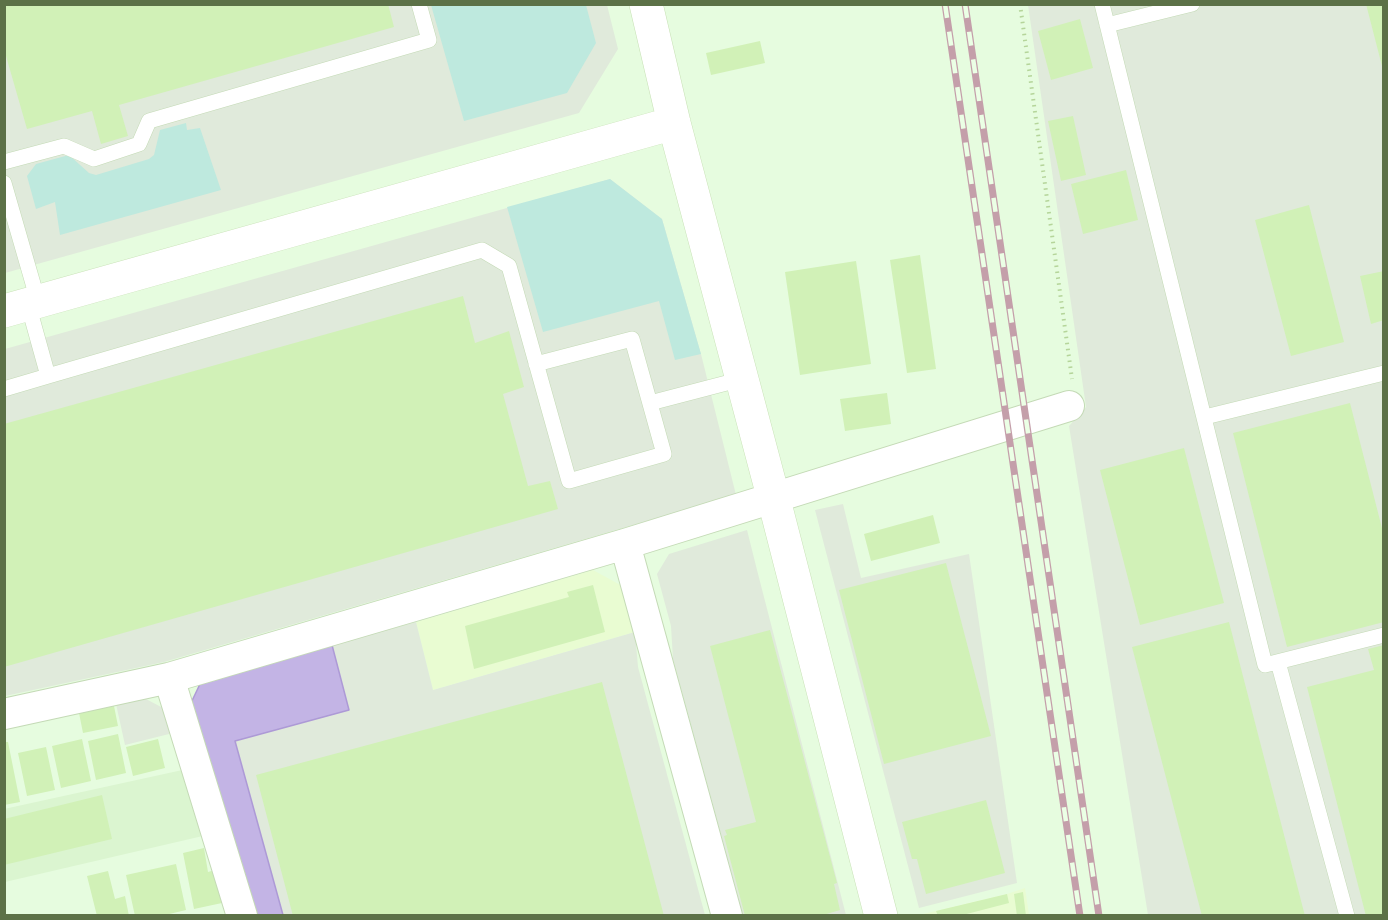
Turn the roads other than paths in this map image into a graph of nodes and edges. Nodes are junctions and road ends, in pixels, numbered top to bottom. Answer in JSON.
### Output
{"nodes":[{"id":1,"x":419,"y":4,"type":"edge"},
{"id":2,"x":646,"y":4,"type":"edge"},
{"id":3,"x":1102,"y":4,"type":"edge"},
{"id":4,"x":1192,"y":4,"type":"edge"},
{"id":5,"x":1107,"y":25,"type":"junction"},
{"id":6,"x":674,"y":123,"type":"junction"},
{"id":7,"x":4,"y":162,"type":"edge"},
{"id":8,"x":4,"y":183,"type":"edge"},
{"id":9,"x":24,"y":306,"type":"edge"},
{"id":10,"x":536,"y":364,"type":"junction"},
{"id":11,"x":1383,"y":373,"type":"edge"},
{"id":12,"x":48,"y":376,"type":"junction"},
{"id":13,"x":742,"y":379,"type":"junction"},
{"id":14,"x":4,"y":389,"type":"edge"},
{"id":15,"x":650,"y":403,"type":"junction"},
{"id":16,"x":1069,"y":406,"type":"road end"},
{"id":17,"x":1205,"y":417,"type":"junction"},
{"id":18,"x":773,"y":496,"type":"junction"},
{"id":19,"x":624,"y":544,"type":"junction"},
{"id":20,"x":1383,"y":635,"type":"edge"},
{"id":21,"x":1278,"y":662,"type":"junction"},
{"id":22,"x":170,"y":678,"type":"junction"},
{"id":23,"x":4,"y":714,"type":"edge"},
{"id":24,"x":242,"y":915,"type":"edge"},
{"id":25,"x":727,"y":915,"type":"edge"},
{"id":26,"x":881,"y":915,"type":"edge"},
{"id":27,"x":1347,"y":915,"type":"edge"}],
"edges":[{"from":1,"to":7,"type":"lane"},
{"from":2,"to":6,"type":"street"},
{"from":3,"to":5,"type":"lane"},
{"from":4,"to":5,"type":"lane"},
{"from":5,"to":17,"type":"lane"},
{"from":6,"to":9,"type":"street"},
{"from":6,"to":13,"type":"street"},
{"from":8,"to":9,"type":"lane"},
{"from":9,"to":12,"type":"lane"},
{"from":10,"to":12,"type":"lane"},
{"from":10,"to":15,"type":"lane"},
{"from":10,"to":15,"type":"lane"},
{"from":11,"to":17,"type":"lane"},
{"from":12,"to":14,"type":"lane"},
{"from":13,"to":15,"type":"lane"},
{"from":13,"to":18,"type":"street"},
{"from":16,"to":18,"type":"street"},
{"from":17,"to":21,"type":"lane"},
{"from":18,"to":19,"type":"street"},
{"from":18,"to":26,"type":"street"},
{"from":19,"to":22,"type":"street"},
{"from":19,"to":25,"type":"street"},
{"from":20,"to":21,"type":"lane"},
{"from":21,"to":27,"type":"lane"},
{"from":22,"to":23,"type":"street"},
{"from":22,"to":24,"type":"street"}]}
